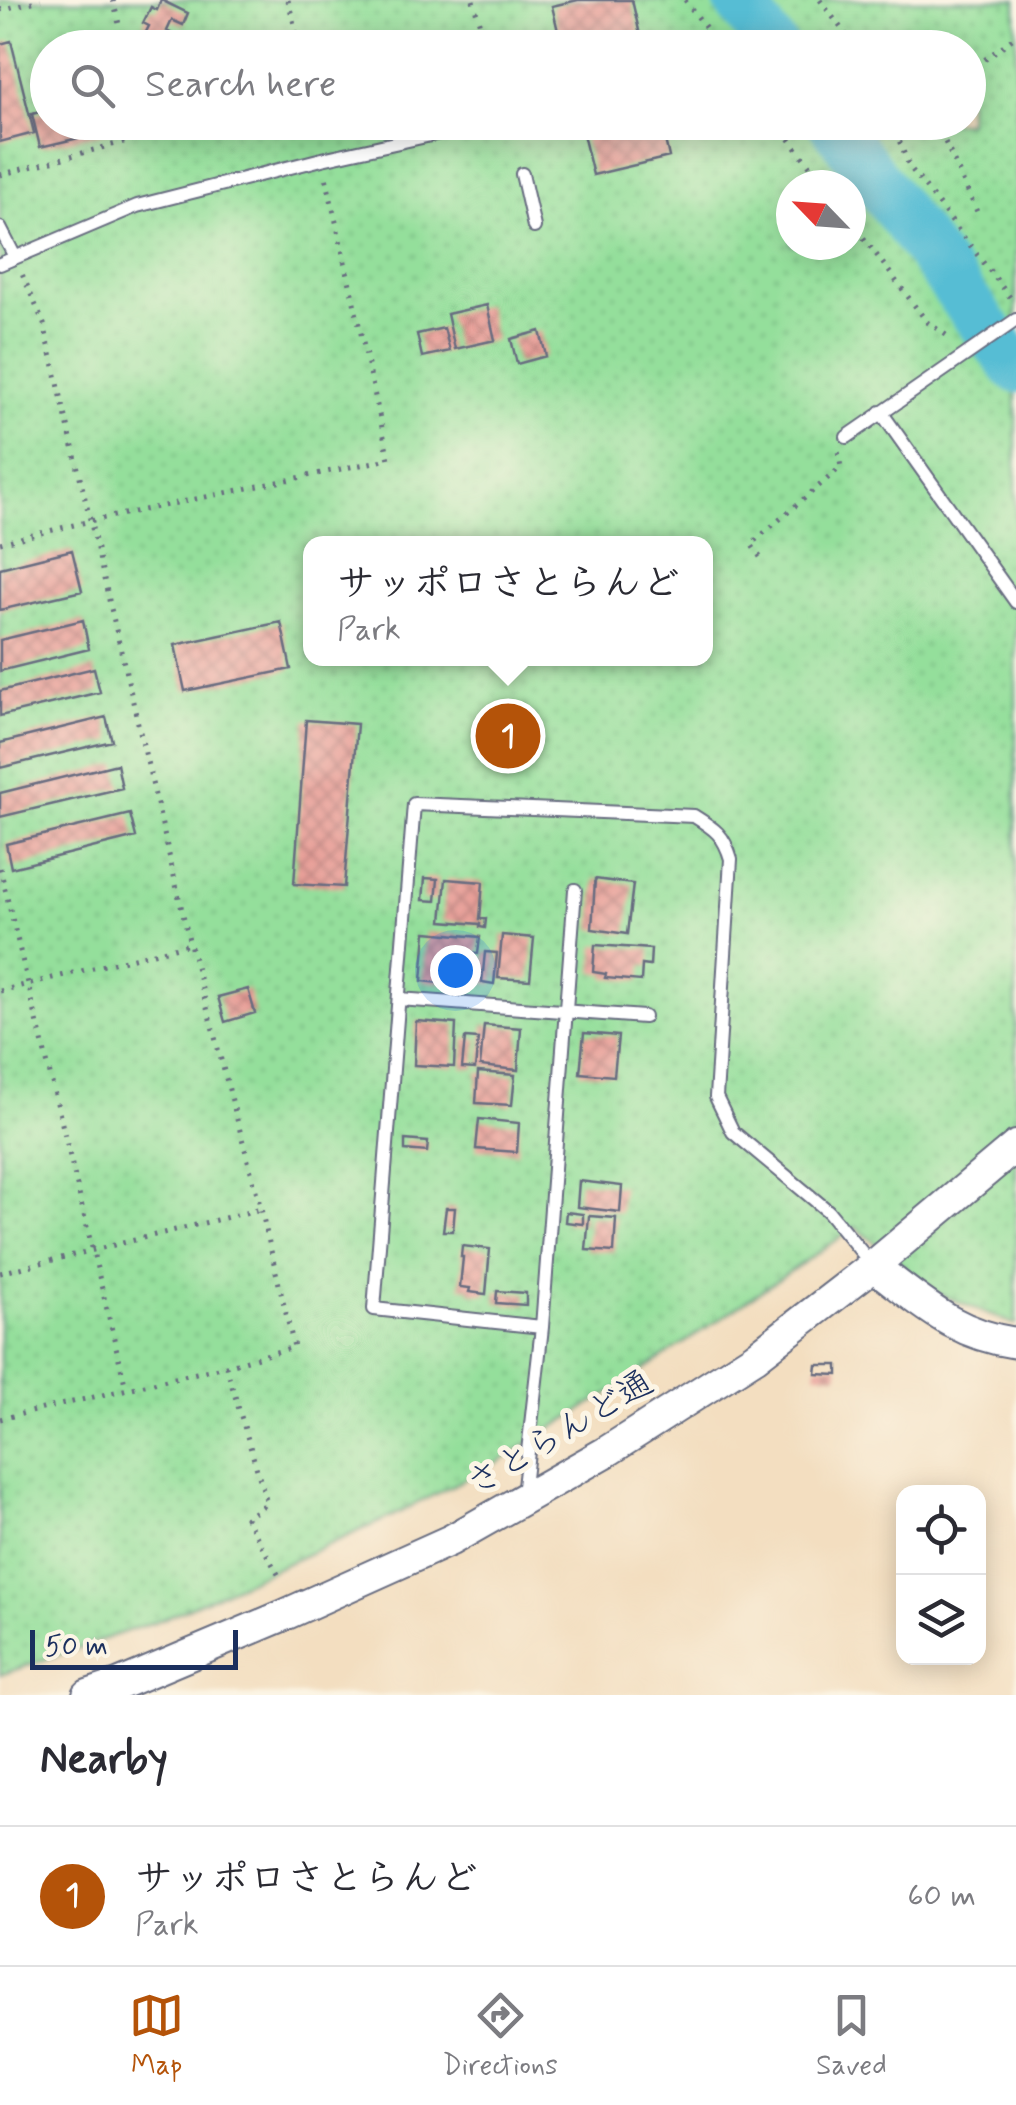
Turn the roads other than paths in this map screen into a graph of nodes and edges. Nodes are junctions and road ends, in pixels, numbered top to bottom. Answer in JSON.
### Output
{"nodes":[{"id":1,"x":409,"y":140,"type":"edge"},
{"id":2,"x":522,"y":174,"type":"dead end"},
{"id":3,"x":534,"y":227,"type":"dead end"},
{"id":4,"x":0,"y":228,"type":"edge"},
{"id":5,"x":15,"y":257,"type":"junction"},
{"id":6,"x":0,"y":264,"type":"edge"},
{"id":7,"x":1013,"y":322,"type":"edge"},
{"id":8,"x":882,"y":412,"type":"junction"},
{"id":9,"x":847,"y":438,"type":"road end"},
{"id":10,"x":1016,"y":602,"type":"edge"},
{"id":11,"x":575,"y":890,"type":"dead end"},
{"id":12,"x":399,"y":999,"type":"junction"},
{"id":13,"x":564,"y":1010,"type":"junction"},
{"id":14,"x":644,"y":1017,"type":"dead end"},
{"id":15,"x":1016,"y":1146,"type":"edge"},
{"id":16,"x":874,"y":1266,"type":"junction"},
{"id":17,"x":542,"y":1327,"type":"junction"},
{"id":18,"x":1016,"y":1343,"type":"edge"},
{"id":19,"x":523,"y":1499,"type":"junction"},
{"id":20,"x":88,"y":1695,"type":"edge"}],
"edges":[{"from":1,"to":5,"type":"lane"},
{"from":2,"to":3,"type":"lane"},
{"from":4,"to":5,"type":"lane"},
{"from":5,"to":6,"type":"lane"},
{"from":7,"to":8,"type":"lane"},
{"from":8,"to":9,"type":"lane"},
{"from":8,"to":10,"type":"lane"},
{"from":11,"to":13,"type":"lane"},
{"from":12,"to":13,"type":"lane"},
{"from":12,"to":16,"type":"lane"},
{"from":12,"to":17,"type":"lane"},
{"from":13,"to":14,"type":"lane"},
{"from":13,"to":17,"type":"lane"},
{"from":15,"to":16,"type":"street","name":"さとらんど通"},
{"from":16,"to":18,"type":"street"},
{"from":16,"to":19,"type":"street","name":"さとらんど通"},
{"from":17,"to":19,"type":"lane"},
{"from":19,"to":20,"type":"street","name":"さとらんど通"}]}
